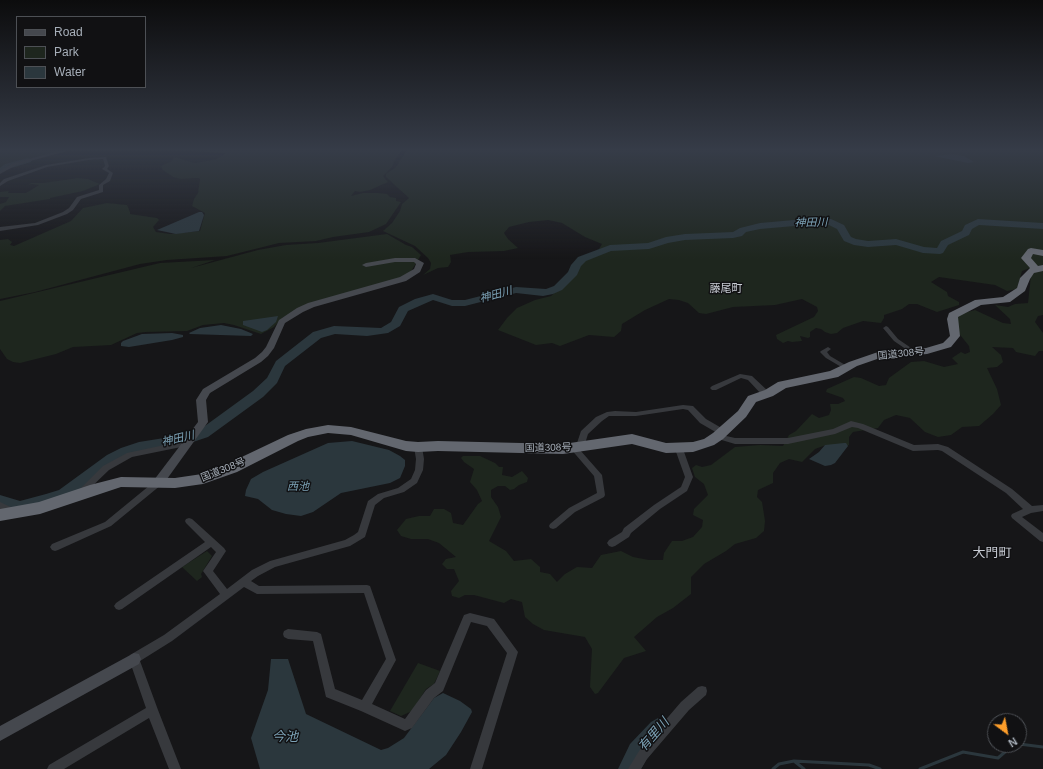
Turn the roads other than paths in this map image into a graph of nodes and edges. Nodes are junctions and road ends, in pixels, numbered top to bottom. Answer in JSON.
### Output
{"nodes":[{"id":1,"x":101,"y":187,"type":"edge"},
{"id":2,"x":0,"y":229,"type":"edge"},
{"id":3,"x":1043,"y":253,"type":"edge"},
{"id":4,"x":366,"y":265,"type":"dead end"},
{"id":5,"x":1039,"y":269,"type":"edge"},
{"id":6,"x":886,"y":328,"type":"dead end"},
{"id":7,"x":828,"y":349,"type":"dead end"},
{"id":8,"x":915,"y":353,"type":"junction"},
{"id":9,"x":845,"y":367,"type":"junction"},
{"id":10,"x":714,"y":388,"type":"dead end"},
{"id":11,"x":766,"y":394,"type":"junction"},
{"id":12,"x":720,"y":434,"type":"junction"},
{"id":13,"x":188,"y":443,"type":"junction"},
{"id":14,"x":418,"y":447,"type":"junction"},
{"id":15,"x":577,"y":448,"type":"junction"},
{"id":16,"x":679,"y":449,"type":"junction"},
{"id":17,"x":158,"y":483,"type":"junction"},
{"id":18,"x":79,"y":494,"type":"junction"},
{"id":19,"x":0,"y":505,"type":"edge"},
{"id":20,"x":1043,"y":508,"type":"edge"},
{"id":21,"x":1030,"y":510,"type":"junction"},
{"id":22,"x":7,"y":514,"type":"edge"},
{"id":23,"x":189,"y":521,"type":"dead end"},
{"id":24,"x":553,"y":526,"type":"dead end"},
{"id":25,"x":1043,"y":538,"type":"edge"},
{"id":26,"x":212,"y":542,"type":"junction"},
{"id":27,"x":612,"y":543,"type":"dead end"},
{"id":28,"x":55,"y":547,"type":"dead end"},
{"id":29,"x":245,"y":582,"type":"junction"},
{"id":30,"x":226,"y":595,"type":"junction"},
{"id":31,"x":119,"y":606,"type":"dead end"},
{"id":32,"x":288,"y":634,"type":"dead end"},
{"id":33,"x":134,"y":660,"type":"junction"},
{"id":34,"x":702,"y":691,"type":"dead end"},
{"id":35,"x":364,"y":706,"type":"junction"},
{"id":36,"x":152,"y":710,"type":"junction"},
{"id":37,"x":0,"y":734,"type":"edge"},
{"id":38,"x":172,"y":768,"type":"edge"},
{"id":39,"x":53,"y":769,"type":"edge"},
{"id":40,"x":476,"y":769,"type":"edge"},
{"id":41,"x":634,"y":769,"type":"edge"}],
"edges":[{"from":1,"to":2,"type":"street"},
{"from":3,"to":5,"type":"highway","name":"国道308号"},
{"from":4,"to":13,"type":"street"},
{"from":5,"to":8,"type":"highway","name":"国道308号"},
{"from":6,"to":8,"type":"street"},
{"from":7,"to":9,"type":"street"},
{"from":8,"to":9,"type":"highway","name":"国道308号"},
{"from":9,"to":11,"type":"highway","name":"国道308号"},
{"from":10,"to":11,"type":"street"},
{"from":11,"to":12,"type":"highway","name":"国道308号"},
{"from":12,"to":15,"type":"street"},
{"from":12,"to":16,"type":"highway","name":"国道308号"},
{"from":12,"to":21,"type":"street"},
{"from":13,"to":17,"type":"street"},
{"from":13,"to":18,"type":"street"},
{"from":14,"to":15,"type":"highway","name":"国道308号"},
{"from":14,"to":17,"type":"highway","name":"国道308号"},
{"from":14,"to":29,"type":"street"},
{"from":15,"to":16,"type":"highway","name":"国道308号"},
{"from":15,"to":24,"type":"street"},
{"from":16,"to":27,"type":"street"},
{"from":17,"to":18,"type":"highway","name":"国道308号"},
{"from":17,"to":28,"type":"street"},
{"from":18,"to":22,"type":"highway","name":"国道308号"},
{"from":19,"to":22,"type":"street"},
{"from":20,"to":21,"type":"street"},
{"from":21,"to":25,"type":"street"},
{"from":23,"to":26,"type":"street"},
{"from":26,"to":30,"type":"street"},
{"from":26,"to":31,"type":"street"},
{"from":29,"to":30,"type":"street"},
{"from":29,"to":35,"type":"street"},
{"from":30,"to":33,"type":"street"},
{"from":32,"to":35,"type":"street"},
{"from":33,"to":36,"type":"street"},
{"from":33,"to":37,"type":"street"},
{"from":34,"to":41,"type":"street"},
{"from":35,"to":40,"type":"street"},
{"from":36,"to":38,"type":"street"},
{"from":36,"to":39,"type":"street"}]}
